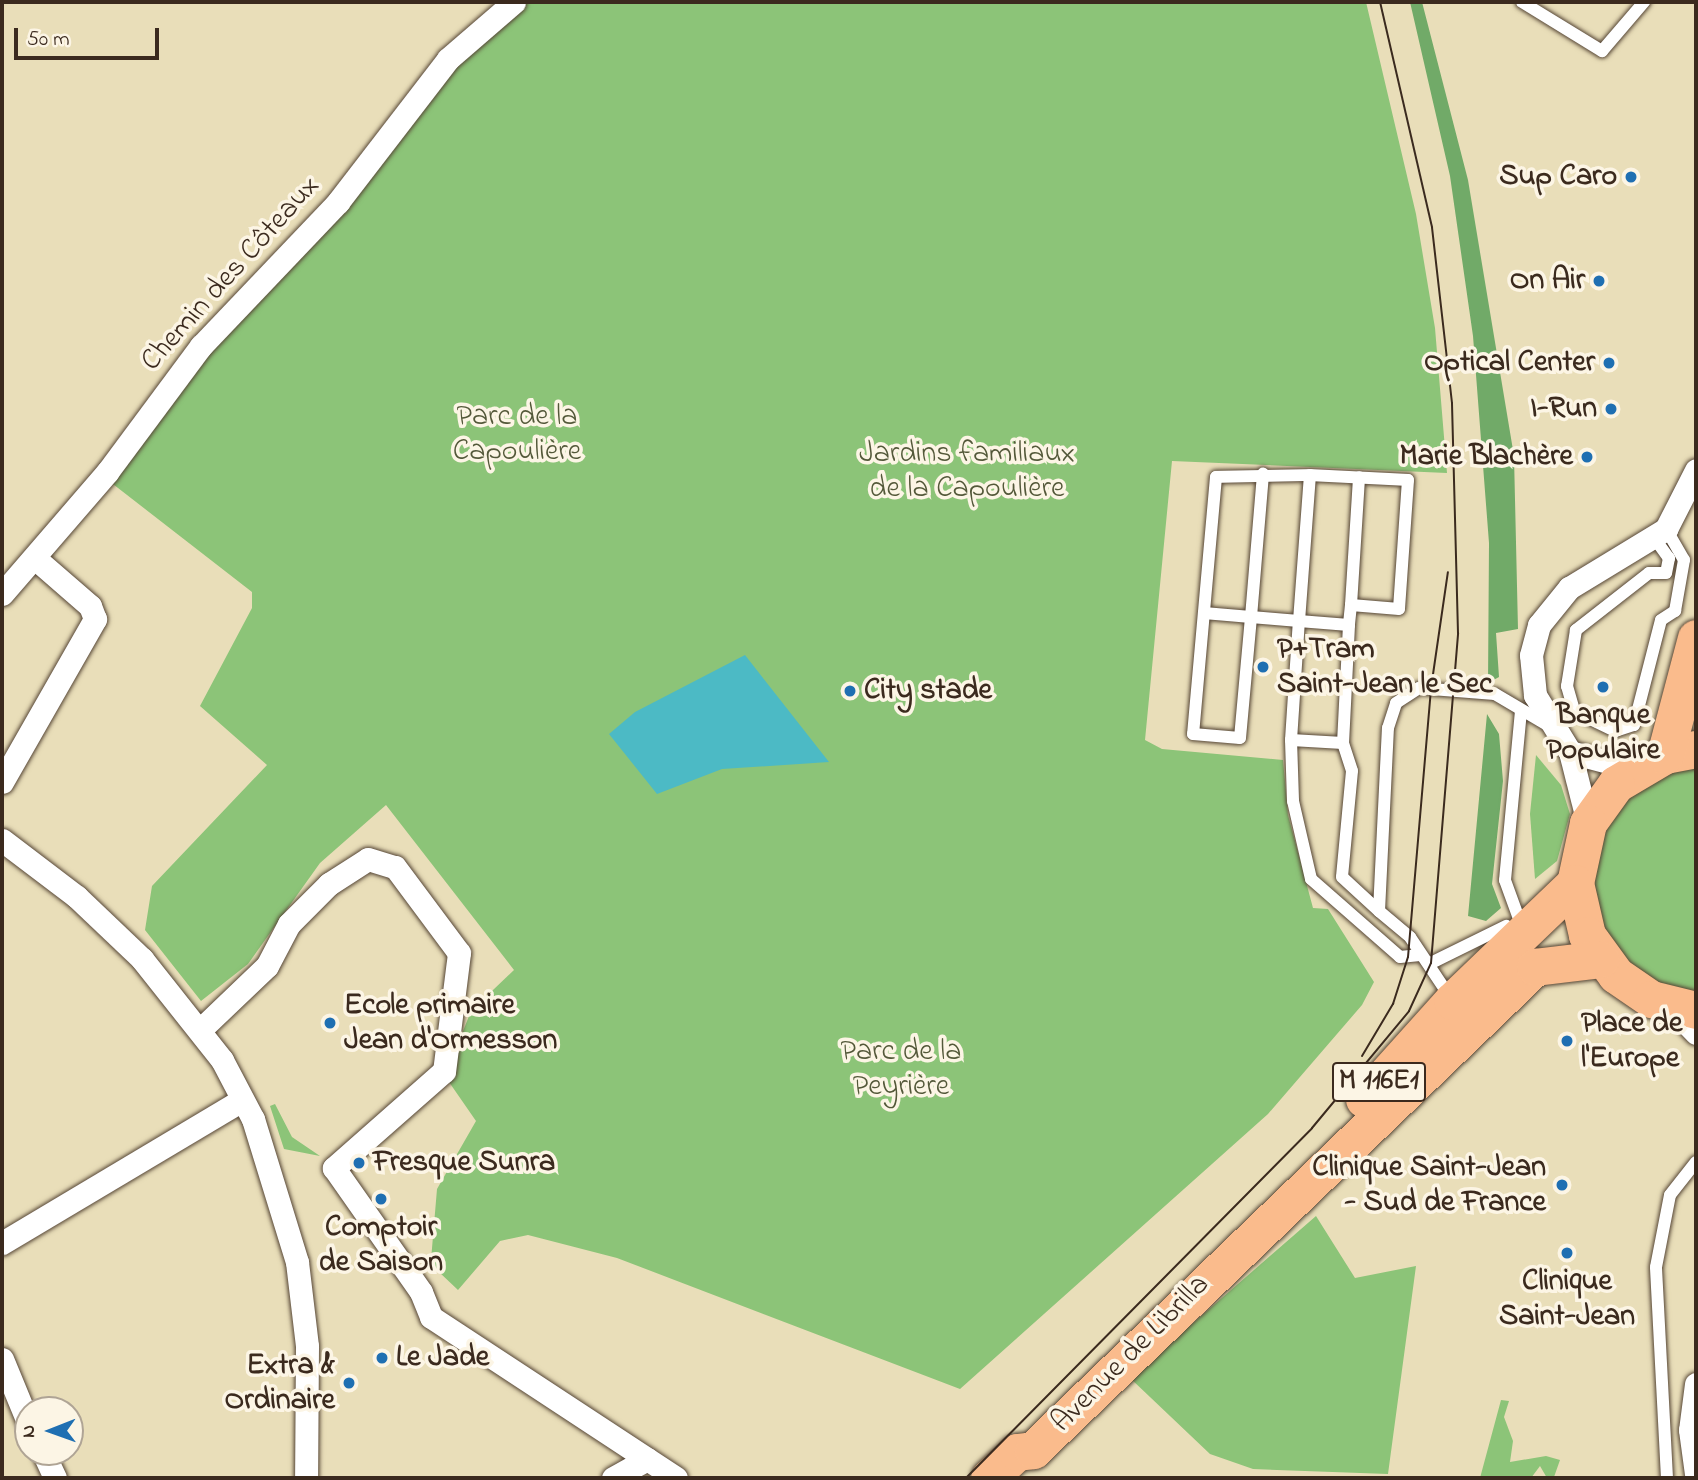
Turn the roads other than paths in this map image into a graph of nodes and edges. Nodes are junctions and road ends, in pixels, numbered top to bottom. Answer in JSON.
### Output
{"nodes":[{"id":1,"x":514,"y":2,"type":"edge"},
{"id":2,"x":1522,"y":2,"type":"edge"},
{"id":3,"x":1643,"y":2,"type":"edge"},
{"id":4,"x":1696,"y":470,"type":"edge"},
{"id":5,"x":1263,"y":474,"type":"junction"},
{"id":6,"x":1310,"y":475,"type":"junction"},
{"id":7,"x":1359,"y":477,"type":"junction"},
{"id":8,"x":1661,"y":534,"type":"junction"},
{"id":9,"x":37,"y":560,"type":"junction"},
{"id":10,"x":2,"y":594,"type":"edge"},
{"id":11,"x":1351,"y":605,"type":"junction"},
{"id":12,"x":1204,"y":613,"type":"junction"},
{"id":13,"x":1251,"y":617,"type":"junction"},
{"id":14,"x":1299,"y":621,"type":"junction"},
{"id":15,"x":1349,"y":625,"type":"junction"},
{"id":16,"x":1696,"y":638,"type":"edge"},
{"id":17,"x":1521,"y":711,"type":"junction"},
{"id":18,"x":1552,"y":727,"type":"junction"},
{"id":19,"x":1291,"y":740,"type":"junction"},
{"id":20,"x":1343,"y":743,"type":"junction"},
{"id":21,"x":1570,"y":752,"type":"junction"},
{"id":22,"x":1666,"y":758,"type":"edge"},
{"id":23,"x":2,"y":782,"type":"edge"},
{"id":24,"x":1588,"y":823,"type":"junction"},
{"id":25,"x":2,"y":840,"type":"edge"},
{"id":26,"x":1575,"y":883,"type":"junction"},
{"id":27,"x":1379,"y":911,"type":"junction"},
{"id":28,"x":1531,"y":916,"type":"junction"},
{"id":29,"x":1420,"y":955,"type":"junction"},
{"id":30,"x":1601,"y":959,"type":"junction"},
{"id":31,"x":1431,"y":963,"type":"junction"},
{"id":32,"x":1684,"y":1008,"type":"edge"},
{"id":33,"x":1461,"y":1012,"type":"junction"},
{"id":34,"x":201,"y":1029,"type":"junction"},
{"id":35,"x":1696,"y":1033,"type":"edge"},
{"id":36,"x":243,"y":1100,"type":"junction"},
{"id":37,"x":1696,"y":1162,"type":"edge"},
{"id":38,"x":2,"y":1244,"type":"edge"},
{"id":39,"x":2,"y":1359,"type":"edge"},
{"id":40,"x":1696,"y":1384,"type":"edge"},
{"id":41,"x":17,"y":1396,"type":"edge"},
{"id":42,"x":647,"y":1459,"type":"junction"},
{"id":43,"x":1027,"y":1464,"type":"edge"},
{"id":44,"x":1696,"y":1474,"type":"edge"},
{"id":45,"x":306,"y":1478,"type":"edge"},
{"id":46,"x":613,"y":1478,"type":"edge"},
{"id":47,"x":676,"y":1478,"type":"edge"},
{"id":48,"x":989,"y":1478,"type":"edge"},
{"id":49,"x":1667,"y":1478,"type":"edge"}],
"edges":[{"from":1,"to":9,"type":"street","name":"Chemin des Côteaux"},
{"from":2,"to":3,"type":"lane"},
{"from":4,"to":8,"type":"street"},
{"from":5,"to":6,"type":"lane"},
{"from":5,"to":12,"type":"lane"},
{"from":5,"to":13,"type":"lane"},
{"from":6,"to":7,"type":"lane"},
{"from":6,"to":14,"type":"lane"},
{"from":7,"to":11,"type":"lane"},
{"from":7,"to":11,"type":"lane"},
{"from":8,"to":8,"type":"lane"},
{"from":8,"to":18,"type":"street"},
{"from":9,"to":10,"type":"street","name":"Chemin des Côteaux"},
{"from":9,"to":23,"type":"street"},
{"from":11,"to":15,"type":"lane"},
{"from":12,"to":13,"type":"lane"},
{"from":12,"to":13,"type":"lane"},
{"from":13,"to":14,"type":"lane"},
{"from":14,"to":15,"type":"lane"},
{"from":14,"to":19,"type":"lane"},
{"from":15,"to":20,"type":"lane"},
{"from":16,"to":22,"type":"main road"},
{"from":17,"to":18,"type":"lane"},
{"from":17,"to":27,"type":"lane"},
{"from":17,"to":28,"type":"lane"},
{"from":18,"to":21,"type":"street"},
{"from":19,"to":20,"type":"lane"},
{"from":19,"to":29,"type":"lane"},
{"from":20,"to":27,"type":"lane"},
{"from":21,"to":22,"type":"street"},
{"from":21,"to":24,"type":"street"},
{"from":22,"to":24,"type":"main road"},
{"from":24,"to":26,"type":"main road"},
{"from":25,"to":34,"type":"street"},
{"from":26,"to":28,"type":"main road","name":"Avenue de Librilla","number":"M 116E1"},
{"from":26,"to":30,"type":"main road"},
{"from":27,"to":29,"type":"lane"},
{"from":28,"to":31,"type":"lane"},
{"from":28,"to":33,"type":"main road","name":"Avenue de Librilla","number":"M 116E1"},
{"from":29,"to":31,"type":"lane"},
{"from":30,"to":32,"type":"main road"},
{"from":30,"to":33,"type":"main road","name":"Avenue de Librilla","number":"M 116E1"},
{"from":31,"to":33,"type":"lane"},
{"from":32,"to":35,"type":"street"},
{"from":33,"to":43,"type":"main road","name":"Avenue de Librilla","number":"M 116E1"},
{"from":34,"to":36,"type":"street"},
{"from":34,"to":42,"type":"street"},
{"from":36,"to":38,"type":"street"},
{"from":36,"to":45,"type":"street"},
{"from":37,"to":49,"type":"lane"},
{"from":39,"to":41,"type":"street"},
{"from":40,"to":44,"type":"street"},
{"from":42,"to":46,"type":"street"},
{"from":42,"to":47,"type":"street"},
{"from":43,"to":48,"type":"main road","name":"Avenue de Librilla","number":"M 116E1"}]}
